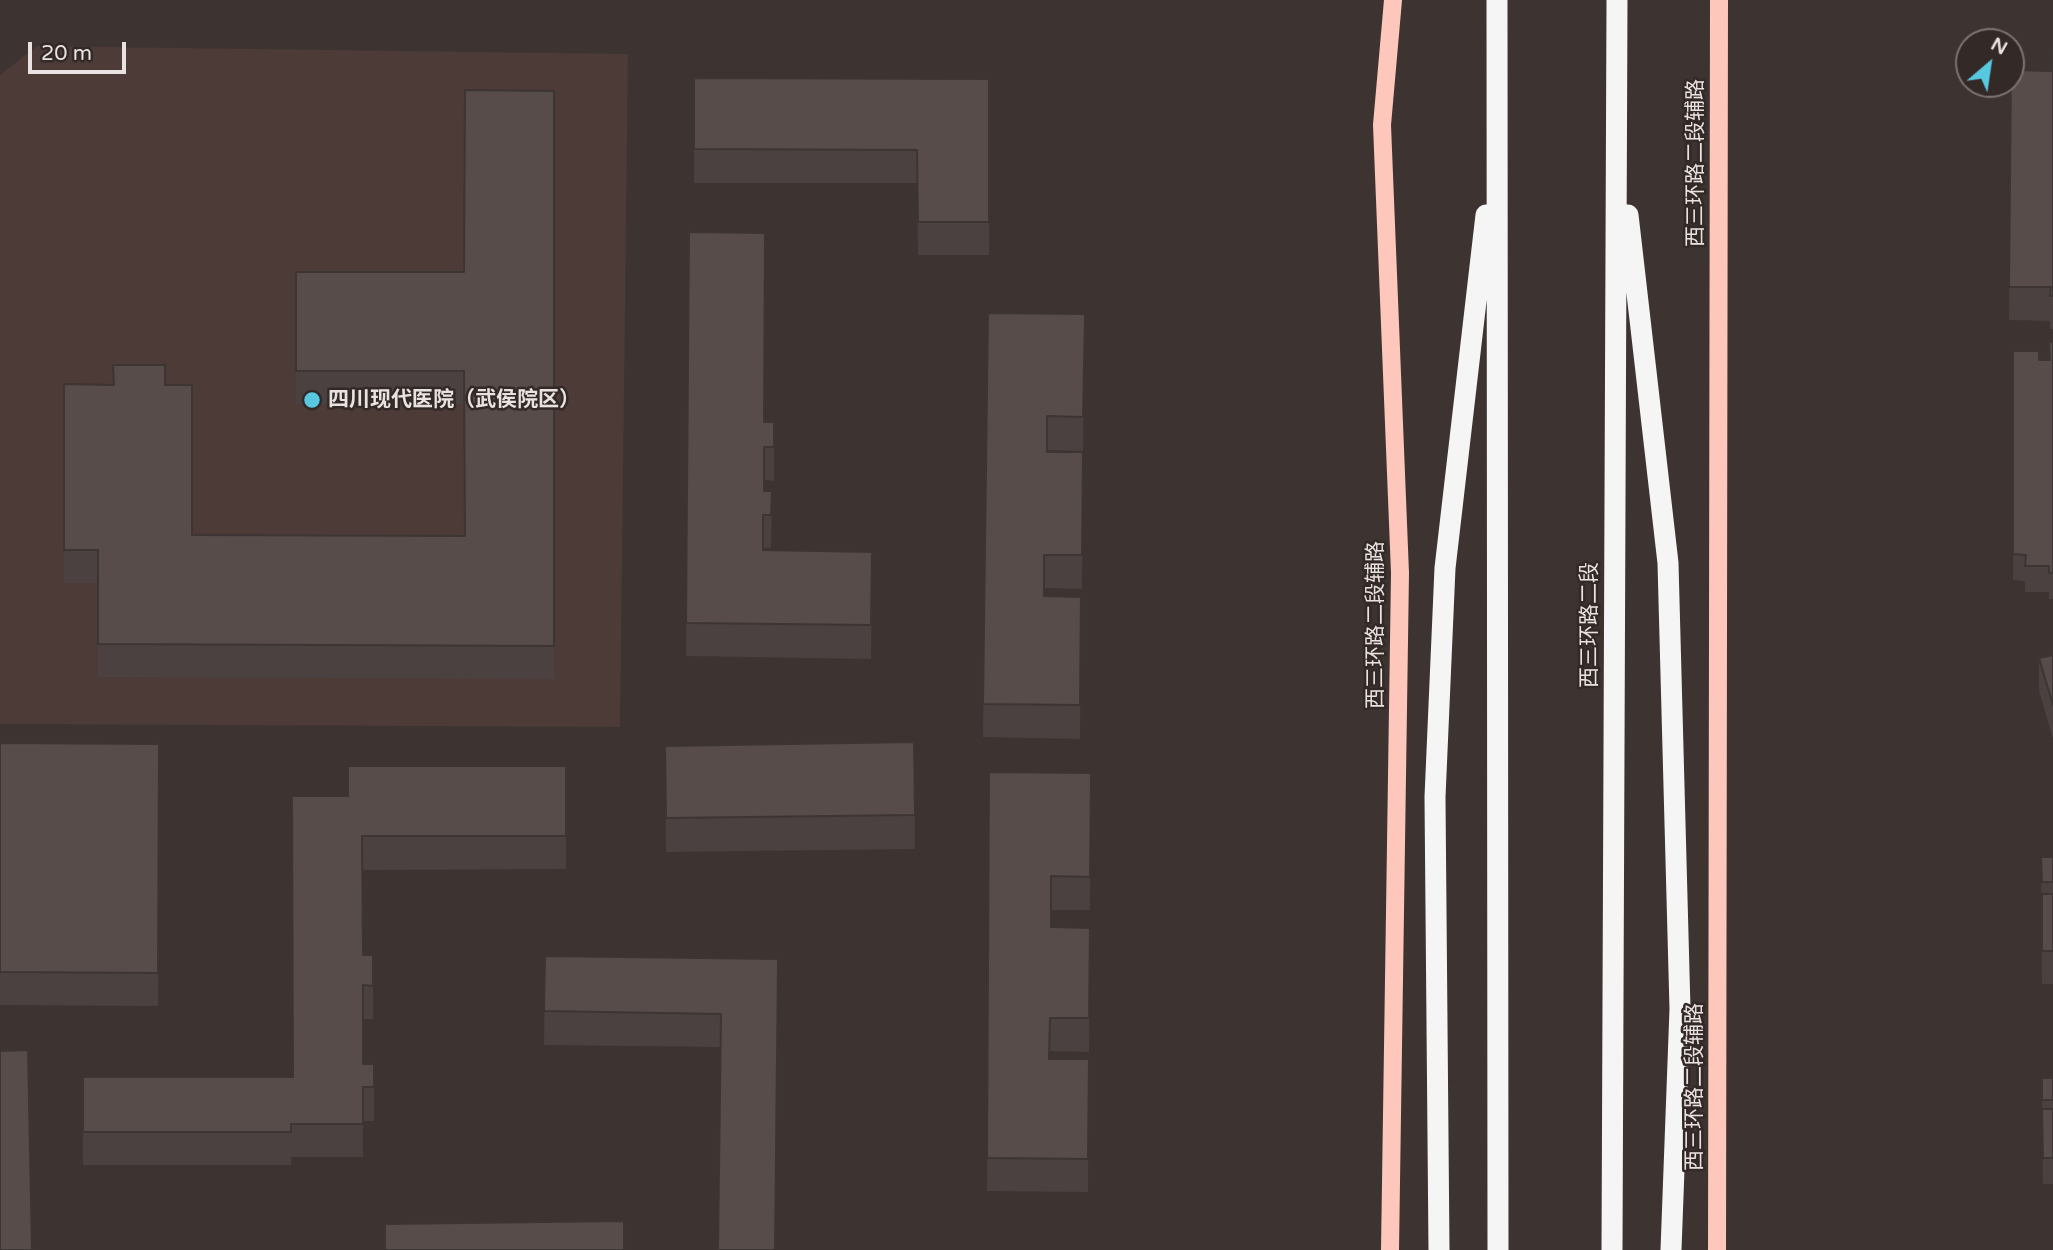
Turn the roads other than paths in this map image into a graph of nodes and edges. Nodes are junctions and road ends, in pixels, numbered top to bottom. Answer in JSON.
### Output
{"nodes":[{"id":1,"x":1393,"y":0,"type":"edge"},
{"id":2,"x":1497,"y":0,"type":"edge"},
{"id":3,"x":1617,"y":0,"type":"edge"},
{"id":4,"x":1718,"y":0,"type":"edge"},
{"id":5,"x":1497,"y":118,"type":"junction"},
{"id":6,"x":1616,"y":119,"type":"junction"},
{"id":7,"x":1390,"y":1250,"type":"edge"},
{"id":8,"x":1439,"y":1250,"type":"edge"},
{"id":9,"x":1498,"y":1250,"type":"edge"},
{"id":10,"x":1612,"y":1250,"type":"edge"},
{"id":11,"x":1671,"y":1250,"type":"edge"},
{"id":12,"x":1717,"y":1250,"type":"edge"}],
"edges":[{"from":1,"to":7,"type":"main road","name":"西三环路二段辅路"},
{"from":2,"to":5,"type":"highway"},
{"from":3,"to":6,"type":"highway","name":"西三环路二段"},
{"from":4,"to":12,"type":"main road","name":"西三环路二段辅路"},
{"from":5,"to":8,"type":"highway"},
{"from":5,"to":9,"type":"highway"},
{"from":6,"to":10,"type":"highway","name":"西三环路二段"},
{"from":6,"to":11,"type":"highway"}]}
